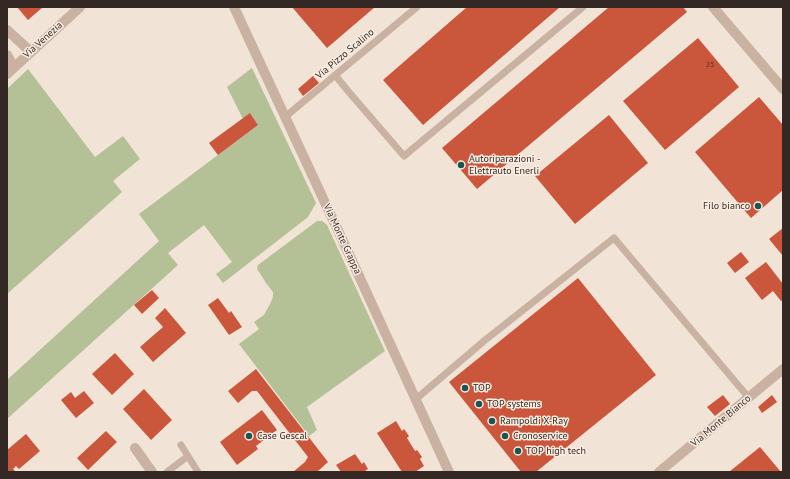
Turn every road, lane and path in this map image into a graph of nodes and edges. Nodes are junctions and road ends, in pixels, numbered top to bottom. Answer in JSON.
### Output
{"nodes":[{"id":1,"x":80,"y":7,"type":"edge"},
{"id":2,"x":234,"y":7,"type":"edge"},
{"id":3,"x":417,"y":7,"type":"edge"},
{"id":4,"x":583,"y":7,"type":"edge"},
{"id":5,"x":713,"y":7,"type":"edge"},
{"id":6,"x":7,"y":30,"type":"edge"},
{"id":7,"x":31,"y":52,"type":"junction"},
{"id":8,"x":7,"y":55,"type":"edge"},
{"id":9,"x":10,"y":70,"type":"edge"},
{"id":10,"x":335,"y":75,"type":"junction"},
{"id":11,"x":783,"y":89,"type":"edge"},
{"id":12,"x":285,"y":117,"type":"junction"},
{"id":13,"x":783,"y":369,"type":"edge"},
{"id":14,"x":748,"y":398,"type":"junction"},
{"id":15,"x":416,"y":399,"type":"junction"},
{"id":16,"x":181,"y":445,"type":"dead end"},
{"id":17,"x":135,"y":448,"type":"dead end"},
{"id":18,"x":188,"y":456,"type":"junction"},
{"id":19,"x":152,"y":472,"type":"edge"},
{"id":20,"x":167,"y":472,"type":"edge"},
{"id":21,"x":198,"y":472,"type":"edge"},
{"id":22,"x":449,"y":472,"type":"edge"},
{"id":23,"x":659,"y":472,"type":"edge"}],
"edges":[{"from":1,"to":7,"type":"street","name":"Via Venezia"},
{"from":2,"to":12,"type":"street","name":"Via Monte Grappa"},
{"from":3,"to":10,"type":"lane","name":"Via Pizzo Scalino"},
{"from":4,"to":10,"type":"lane"},
{"from":5,"to":11,"type":"street"},
{"from":6,"to":7,"type":"street"},
{"from":7,"to":9,"type":"street","name":"Via Venezia"},
{"from":8,"to":9,"type":"street"},
{"from":10,"to":12,"type":"lane","name":"Via Pizzo Scalino"},
{"from":12,"to":15,"type":"street","name":"Via Monte Grappa"},
{"from":13,"to":14,"type":"street","name":"Via Monte Bianco"},
{"from":14,"to":15,"type":"lane"},
{"from":14,"to":23,"type":"street","name":"Via Monte Bianco"},
{"from":15,"to":22,"type":"street","name":"Via Monte Grappa"},
{"from":16,"to":18,"type":"lane"},
{"from":17,"to":19,"type":"street"},
{"from":18,"to":20,"type":"lane"},
{"from":18,"to":21,"type":"lane"}]}
